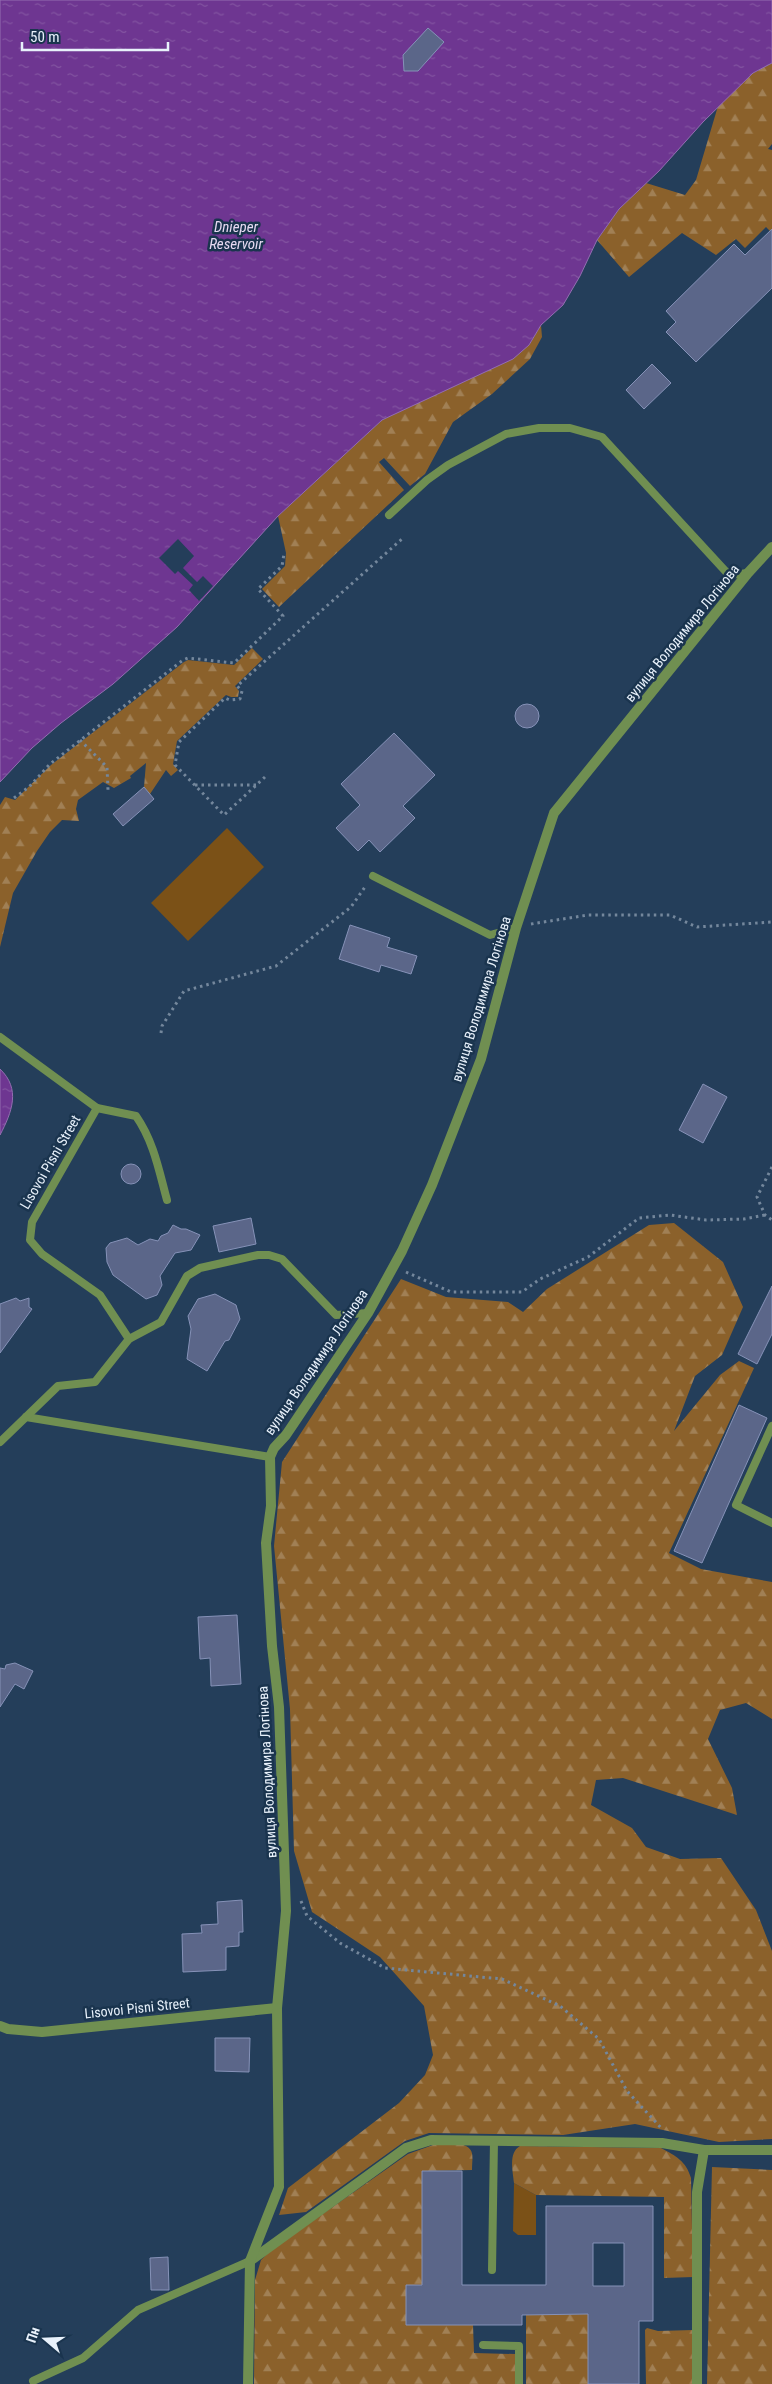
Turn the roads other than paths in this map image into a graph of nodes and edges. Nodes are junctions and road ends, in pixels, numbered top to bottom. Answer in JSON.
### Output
{"nodes":[{"id":1,"x":389,"y":516,"type":"dead end"},
{"id":2,"x":772,"y":546,"type":"edge"},
{"id":3,"x":748,"y":573,"type":"junction"},
{"id":4,"x":373,"y":876,"type":"road end"},
{"id":5,"x":516,"y":928,"type":"junction"},
{"id":6,"x":0,"y":1037,"type":"edge"},
{"id":7,"x":97,"y":1108,"type":"junction"},
{"id":8,"x":167,"y":1200,"type":"dead end"},
{"id":9,"x":368,"y":1313,"type":"junction"},
{"id":10,"x":129,"y":1339,"type":"junction"},
{"id":11,"x":26,"y":1417,"type":"junction"},
{"id":12,"x":772,"y":1426,"type":"edge"},
{"id":13,"x":0,"y":1442,"type":"edge"},
{"id":14,"x":270,"y":1457,"type":"junction"},
{"id":15,"x":772,"y":1523,"type":"edge"},
{"id":16,"x":277,"y":2008,"type":"junction"},
{"id":17,"x":0,"y":2026,"type":"edge"},
{"id":18,"x":494,"y":2140,"type":"junction"},
{"id":19,"x":704,"y":2150,"type":"junction"},
{"id":20,"x":772,"y":2150,"type":"edge"},
{"id":21,"x":250,"y":2261,"type":"junction"},
{"id":22,"x":492,"y":2270,"type":"dead end"},
{"id":23,"x":483,"y":2345,"type":"dead end"},
{"id":24,"x":33,"y":2381,"type":"dead end"},
{"id":25,"x":248,"y":2384,"type":"edge"},
{"id":26,"x":520,"y":2384,"type":"edge"},
{"id":27,"x":697,"y":2384,"type":"edge"}],
"edges":[{"from":1,"to":3,"type":"lane"},
{"from":2,"to":3,"type":"street","name":"вулиця Володимира Логінова"},
{"from":3,"to":5,"type":"street","name":"вулиця Володимира Логінова"},
{"from":4,"to":5,"type":"lane"},
{"from":5,"to":9,"type":"street","name":"вулиця Володимира Логінова"},
{"from":6,"to":7,"type":"lane","name":"Lisovoi Pisni Street"},
{"from":7,"to":8,"type":"lane"},
{"from":7,"to":10,"type":"lane","name":"Lisovoi Pisni Street"},
{"from":9,"to":10,"type":"lane"},
{"from":9,"to":14,"type":"street","name":"вулиця Володимира Логінова"},
{"from":10,"to":11,"type":"lane"},
{"from":11,"to":13,"type":"lane"},
{"from":11,"to":14,"type":"lane"},
{"from":12,"to":15,"type":"lane"},
{"from":14,"to":16,"type":"street","name":"вулиця Володимира Логінова"},
{"from":16,"to":17,"type":"street","name":"Lisovoi Pisni Street"},
{"from":16,"to":21,"type":"street","name":"вулиця Володимира Логінова"},
{"from":18,"to":19,"type":"street"},
{"from":18,"to":21,"type":"street"},
{"from":18,"to":22,"type":"lane"},
{"from":19,"to":20,"type":"street"},
{"from":19,"to":27,"type":"street"},
{"from":21,"to":24,"type":"lane"},
{"from":21,"to":25,"type":"street","name":"вулиця Володимира Логінова"},
{"from":23,"to":26,"type":"lane"}]}
